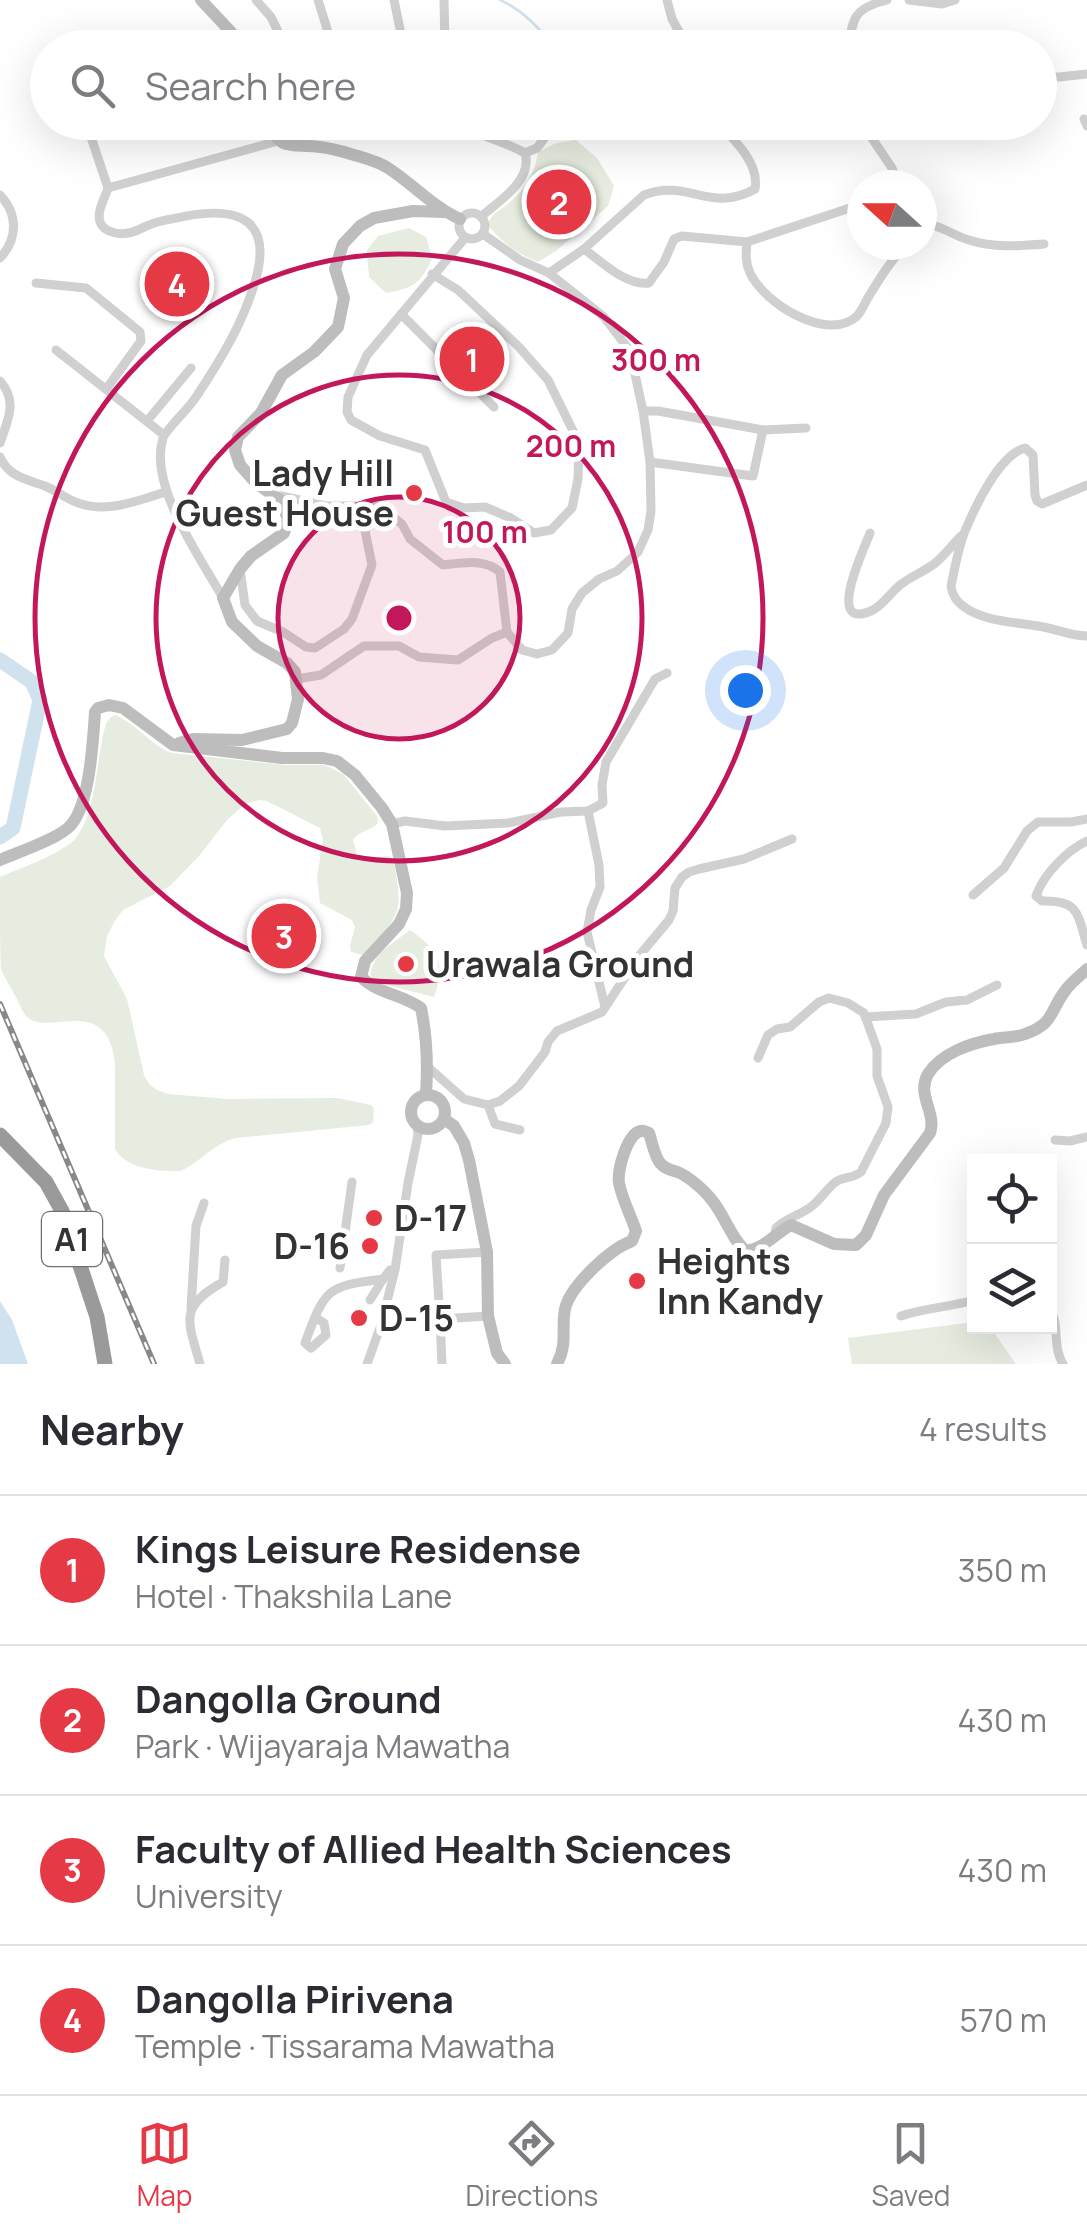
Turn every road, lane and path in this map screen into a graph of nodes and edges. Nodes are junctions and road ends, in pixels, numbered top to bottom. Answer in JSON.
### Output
{"nodes":[{"id":1,"x":201,"y":0,"type":"edge"},
{"id":2,"x":256,"y":0,"type":"edge"},
{"id":3,"x":318,"y":0,"type":"edge"},
{"id":4,"x":394,"y":0,"type":"edge"},
{"id":5,"x":444,"y":0,"type":"edge"},
{"id":6,"x":667,"y":0,"type":"edge"},
{"id":7,"x":887,"y":0,"type":"edge"},
{"id":8,"x":909,"y":0,"type":"edge"},
{"id":9,"x":954,"y":0,"type":"edge"},
{"id":10,"x":229,"y":30,"type":"edge"},
{"id":11,"x":277,"y":30,"type":"edge"},
{"id":12,"x":327,"y":30,"type":"edge"},
{"id":13,"x":400,"y":30,"type":"edge"},
{"id":14,"x":445,"y":30,"type":"edge"},
{"id":15,"x":678,"y":30,"type":"edge"},
{"id":16,"x":850,"y":30,"type":"edge"},
{"id":17,"x":1087,"y":74,"type":"edge"},
{"id":18,"x":1057,"y":78,"type":"edge"},
{"id":19,"x":92,"y":140,"type":"edge"},
{"id":20,"x":495,"y":140,"type":"edge"},
{"id":21,"x":543,"y":140,"type":"edge"},
{"id":22,"x":734,"y":140,"type":"edge"},
{"id":23,"x":873,"y":140,"type":"edge"},
{"id":24,"x":278,"y":141,"type":"joint"},
{"id":25,"x":526,"y":153,"type":"junction"},
{"id":26,"x":893,"y":170,"type":"edge"},
{"id":27,"x":108,"y":188,"type":"junction"},
{"id":28,"x":0,"y":195,"type":"edge"},
{"id":29,"x":847,"y":209,"type":"edge"},
{"id":30,"x":443,"y":212,"type":"junction"},
{"id":31,"x":482,"y":216,"type":"junction"},
{"id":32,"x":460,"y":218,"type":"junction"},
{"id":33,"x":937,"y":225,"type":"edge"},
{"id":34,"x":483,"y":234,"type":"junction"},
{"id":35,"x":465,"y":238,"type":"junction"},
{"id":36,"x":747,"y":242,"type":"junction"},
{"id":37,"x":1044,"y":244,"type":"dead end"},
{"id":38,"x":584,"y":249,"type":"junction"},
{"id":39,"x":0,"y":258,"type":"edge"},
{"id":40,"x":893,"y":260,"type":"edge"},
{"id":41,"x":549,"y":273,"type":"junction"},
{"id":42,"x":432,"y":274,"type":"junction"},
{"id":43,"x":36,"y":283,"type":"dead end"},
{"id":44,"x":402,"y":314,"type":"junction"},
{"id":45,"x":56,"y":350,"type":"dead end"},
{"id":46,"x":191,"y":368,"type":"dead end"},
{"id":47,"x":0,"y":381,"type":"edge"},
{"id":48,"x":107,"y":388,"type":"junction"},
{"id":49,"x":494,"y":407,"type":"dead end"},
{"id":50,"x":643,"y":410,"type":"junction"},
{"id":51,"x":147,"y":422,"type":"junction"},
{"id":52,"x":806,"y":428,"type":"dead end"},
{"id":53,"x":763,"y":430,"type":"junction"},
{"id":54,"x":164,"y":435,"type":"junction"},
{"id":55,"x":0,"y":443,"type":"edge"},
{"id":56,"x":0,"y":458,"type":"edge"},
{"id":57,"x":650,"y":462,"type":"junction"},
{"id":58,"x":1087,"y":485,"type":"edge"},
{"id":59,"x":166,"y":492,"type":"junction"},
{"id":60,"x":274,"y":494,"type":"junction"},
{"id":61,"x":360,"y":506,"type":"junction"},
{"id":62,"x":870,"y":533,"type":"dead end"},
{"id":63,"x":964,"y":534,"type":"junction"},
{"id":64,"x":240,"y":569,"type":"junction"},
{"id":65,"x":223,"y":598,"type":"junction"},
{"id":66,"x":507,"y":632,"type":"junction"},
{"id":67,"x":1087,"y":636,"type":"edge"},
{"id":68,"x":667,"y":673,"type":"dead end"},
{"id":69,"x":296,"y":678,"type":"junction"},
{"id":70,"x":174,"y":745,"type":"junction"},
{"id":71,"x":588,"y":811,"type":"junction"},
{"id":72,"x":1087,"y":819,"type":"edge"},
{"id":73,"x":392,"y":824,"type":"junction"},
{"id":74,"x":792,"y":838,"type":"dead end"},
{"id":75,"x":1087,"y":841,"type":"edge"},
{"id":76,"x":0,"y":860,"type":"edge"},
{"id":77,"x":973,"y":896,"type":"dead end"},
{"id":78,"x":1087,"y":945,"type":"edge"},
{"id":79,"x":1087,"y":969,"type":"edge"},
{"id":80,"x":997,"y":985,"type":"dead end"},
{"id":81,"x":606,"y":1007,"type":"junction"},
{"id":82,"x":865,"y":1017,"type":"junction"},
{"id":83,"x":758,"y":1058,"type":"dead end"},
{"id":84,"x":428,"y":1067,"type":"junction"},
{"id":85,"x":426,"y":1094,"type":"junction"},
{"id":86,"x":488,"y":1105,"type":"junction"},
{"id":87,"x":444,"y":1119,"type":"junction"},
{"id":88,"x":417,"y":1126,"type":"junction"},
{"id":89,"x":520,"y":1130,"type":"dead end"},
{"id":90,"x":0,"y":1135,"type":"edge"},
{"id":91,"x":1087,"y":1137,"type":"edge"},
{"id":92,"x":1055,"y":1140,"type":"dead end"},
{"id":93,"x":352,"y":1182,"type":"dead end"},
{"id":94,"x":204,"y":1202,"type":"dead end"},
{"id":95,"x":775,"y":1234,"type":"junction"},
{"id":96,"x":488,"y":1252,"type":"junction"},
{"id":97,"x":226,"y":1260,"type":"dead end"},
{"id":98,"x":340,"y":1268,"type":"dead end"},
{"id":99,"x":370,"y":1300,"type":"dead end"},
{"id":100,"x":967,"y":1302,"type":"edge"},
{"id":101,"x":191,"y":1308,"type":"junction"},
{"id":102,"x":488,"y":1316,"type":"junction"},
{"id":103,"x":901,"y":1316,"type":"dead end"},
{"id":104,"x":315,"y":1317,"type":"dead end"},
{"id":105,"x":440,"y":1319,"type":"junction"},
{"id":106,"x":1055,"y":1334,"type":"edge"},
{"id":107,"x":560,"y":1362,"type":"edge"},
{"id":108,"x":104,"y":1364,"type":"edge"},
{"id":109,"x":200,"y":1364,"type":"edge"},
{"id":110,"x":367,"y":1364,"type":"edge"},
{"id":111,"x":442,"y":1364,"type":"edge"},
{"id":112,"x":505,"y":1364,"type":"edge"},
{"id":113,"x":1063,"y":1364,"type":"edge"}],
"edges":[{"from":1,"to":10,"type":"street"},
{"from":2,"to":11,"type":"street"},
{"from":3,"to":12,"type":"street"},
{"from":4,"to":13,"type":"street"},
{"from":5,"to":14,"type":"street"},
{"from":6,"to":15,"type":"street"},
{"from":7,"to":16,"type":"street"},
{"from":8,"to":9,"type":"street"},
{"from":17,"to":18,"type":"street"},
{"from":19,"to":27,"type":"street"},
{"from":20,"to":25,"type":"street"},
{"from":21,"to":25,"type":"street"},
{"from":22,"to":38,"type":"street"},
{"from":23,"to":26,"type":"street"},
{"from":24,"to":27,"type":"street"},
{"from":24,"to":30,"type":"street"},
{"from":25,"to":31,"type":"street"},
{"from":27,"to":54,"type":"street"},
{"from":28,"to":39,"type":"street"},
{"from":29,"to":36,"type":"street"},
{"from":30,"to":32,"type":"street"},
{"from":30,"to":60,"type":"street"},
{"from":31,"to":32,"type":"street"},
{"from":31,"to":34,"type":"street"},
{"from":32,"to":35,"type":"street"},
{"from":33,"to":37,"type":"street"},
{"from":34,"to":35,"type":"street"},
{"from":34,"to":41,"type":"street"},
{"from":35,"to":42,"type":"street"},
{"from":36,"to":38,"type":"street"},
{"from":36,"to":40,"type":"street"},
{"from":38,"to":41,"type":"street"},
{"from":41,"to":50,"type":"street"},
{"from":42,"to":44,"type":"street"},
{"from":42,"to":44,"type":"street"},
{"from":43,"to":48,"type":"street"},
{"from":44,"to":49,"type":"street"},
{"from":45,"to":48,"type":"street"},
{"from":46,"to":51,"type":"street"},
{"from":47,"to":55,"type":"street"},
{"from":48,"to":51,"type":"street"},
{"from":50,"to":53,"type":"street"},
{"from":50,"to":57,"type":"street"},
{"from":51,"to":54,"type":"street"},
{"from":52,"to":53,"type":"street"},
{"from":53,"to":57,"type":"street"},
{"from":54,"to":59,"type":"street"},
{"from":56,"to":59,"type":"street"},
{"from":57,"to":66,"type":"street"},
{"from":58,"to":63,"type":"street"},
{"from":59,"to":65,"type":"street"},
{"from":60,"to":61,"type":"street"},
{"from":60,"to":64,"type":"street"},
{"from":61,"to":64,"type":"street"},
{"from":61,"to":66,"type":"street"},
{"from":62,"to":63,"type":"street"},
{"from":63,"to":67,"type":"street"},
{"from":64,"to":65,"type":"street"},
{"from":65,"to":69,"type":"street"},
{"from":66,"to":69,"type":"street"},
{"from":68,"to":71,"type":"street"},
{"from":69,"to":70,"type":"street"},
{"from":70,"to":73,"type":"street"},
{"from":70,"to":76,"type":"street"},
{"from":71,"to":73,"type":"street"},
{"from":71,"to":81,"type":"street"},
{"from":72,"to":77,"type":"street"},
{"from":73,"to":84,"type":"street"},
{"from":74,"to":81,"type":"street"},
{"from":75,"to":78,"type":"street"},
{"from":79,"to":95,"type":"street"},
{"from":80,"to":82,"type":"street"},
{"from":81,"to":86,"type":"street"},
{"from":82,"to":83,"type":"street"},
{"from":82,"to":95,"type":"street"},
{"from":84,"to":85,"type":"street"},
{"from":84,"to":86,"type":"street"},
{"from":85,"to":87,"type":"street"},
{"from":85,"to":88,"type":"street"},
{"from":86,"to":89,"type":"street"},
{"from":87,"to":88,"type":"street"},
{"from":87,"to":96,"type":"street"},
{"from":88,"to":110,"type":"street"},
{"from":90,"to":108,"type":"highway","number":"A1"},
{"from":91,"to":92,"type":"street"},
{"from":93,"to":98,"type":"street"},
{"from":94,"to":101,"type":"street"},
{"from":95,"to":107,"type":"street"},
{"from":96,"to":102,"type":"street"},
{"from":96,"to":105,"type":"street"},
{"from":97,"to":101,"type":"street"},
{"from":99,"to":104,"type":"street"},
{"from":100,"to":103,"type":"street"},
{"from":101,"to":109,"type":"street"},
{"from":102,"to":105,"type":"street"},
{"from":102,"to":112,"type":"street"},
{"from":105,"to":111,"type":"street"},
{"from":106,"to":113,"type":"street"}]}
